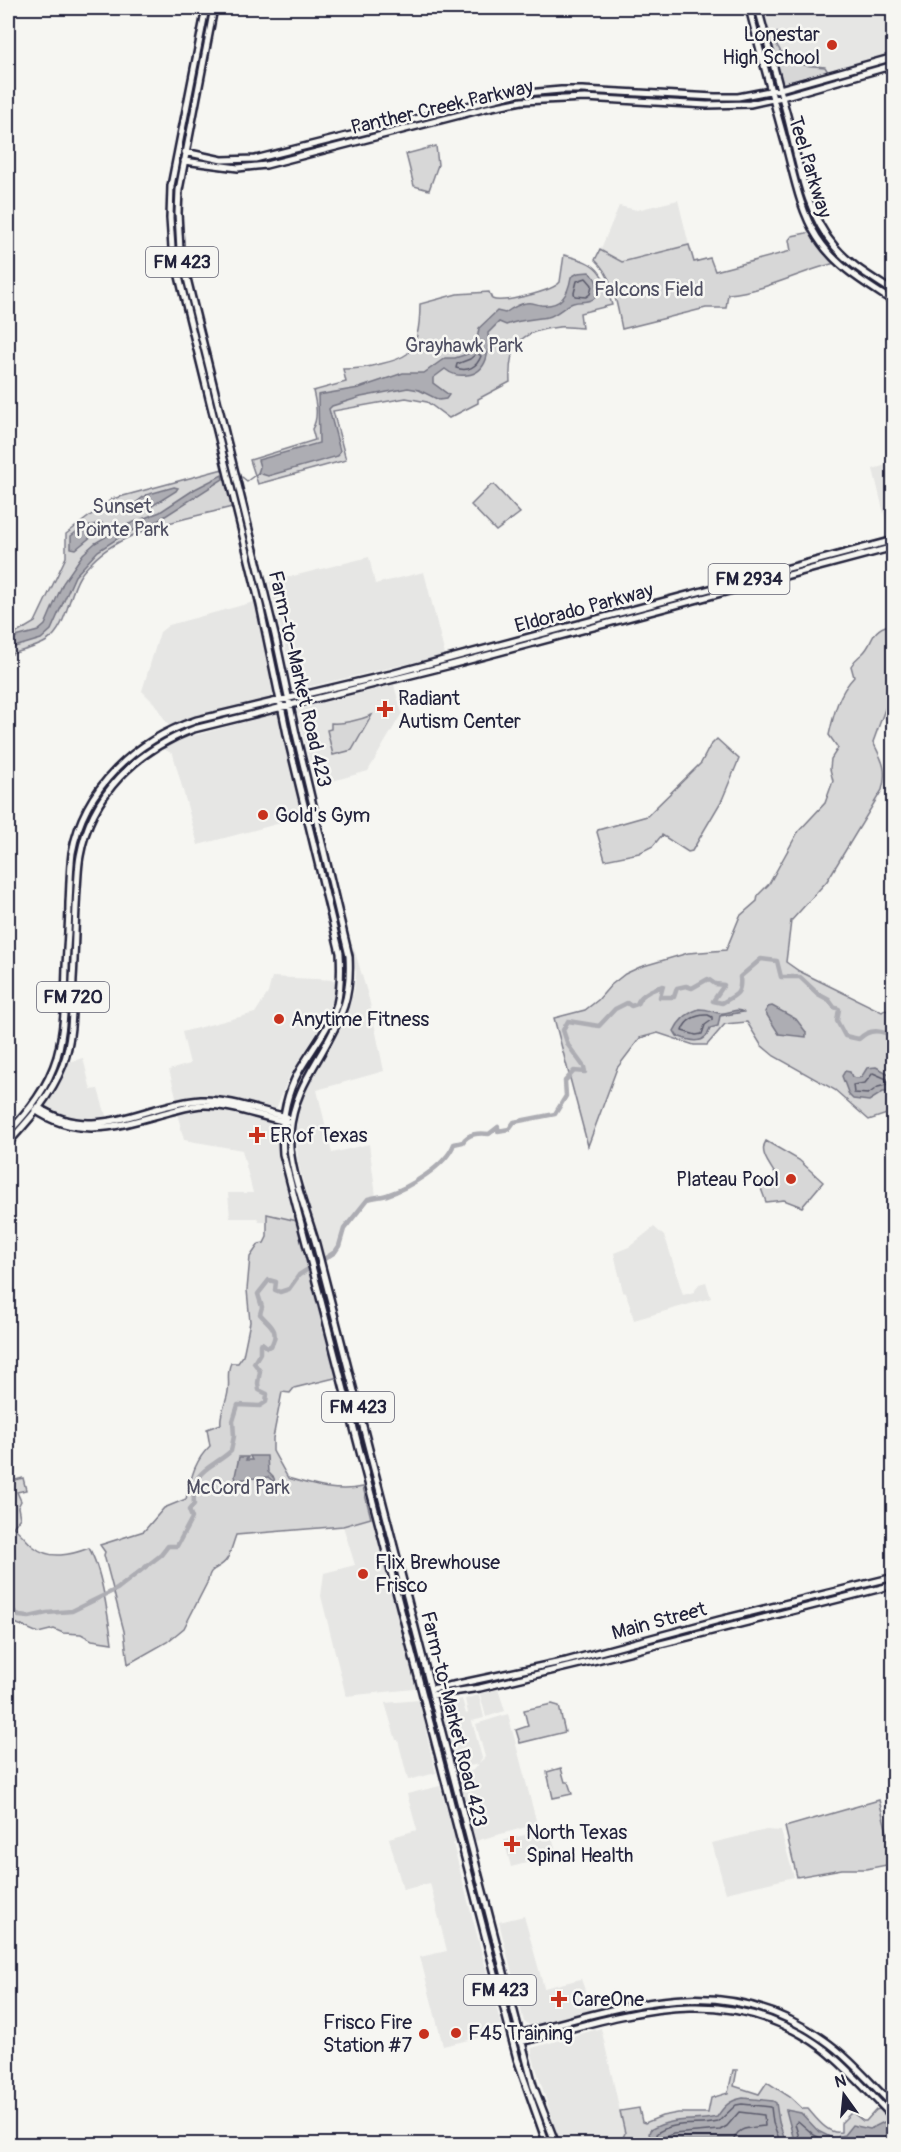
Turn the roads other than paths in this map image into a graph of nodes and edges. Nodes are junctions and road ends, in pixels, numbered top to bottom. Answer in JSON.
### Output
{"nodes":[{"id":1,"x":206,"y":8,"type":"edge"},
{"id":2,"x":214,"y":8,"type":"edge"},
{"id":3,"x":749,"y":8,"type":"edge"},
{"id":4,"x":758,"y":8,"type":"edge"},
{"id":5,"x":765,"y":36,"type":"junction"},
{"id":6,"x":757,"y":38,"type":"junction"},
{"id":7,"x":893,"y":60,"type":"edge"},
{"id":8,"x":195,"y":64,"type":"junction"},
{"id":9,"x":203,"y":65,"type":"junction"},
{"id":10,"x":832,"y":74,"type":"junction"},
{"id":11,"x":834,"y":82,"type":"junction"},
{"id":12,"x":780,"y":89,"type":"junction"},
{"id":13,"x":771,"y":91,"type":"junction"},
{"id":14,"x":782,"y":98,"type":"junction"},
{"id":15,"x":773,"y":100,"type":"junction"},
{"id":16,"x":177,"y":151,"type":"junction"},
{"id":17,"x":186,"y":153,"type":"junction"},
{"id":18,"x":176,"y":159,"type":"junction"},
{"id":19,"x":184,"y":161,"type":"junction"},
{"id":20,"x":894,"y":292,"type":"edge"},
{"id":21,"x":894,"y":302,"type":"edge"},
{"id":22,"x":894,"y":540,"type":"edge"},
{"id":23,"x":894,"y":547,"type":"edge"},
{"id":24,"x":267,"y":603,"type":"junction"},
{"id":25,"x":260,"y":605,"type":"junction"},
{"id":26,"x":368,"y":682,"type":"junction"},
{"id":27,"x":289,"y":702,"type":"junction"},
{"id":28,"x":281,"y":704,"type":"junction"},
{"id":29,"x":222,"y":714,"type":"junction"},
{"id":30,"x":224,"y":722,"type":"junction"},
{"id":31,"x":306,"y":776,"type":"junction"},
{"id":32,"x":298,"y":778,"type":"junction"},
{"id":33,"x":328,"y":865,"type":"junction"},
{"id":34,"x":321,"y":867,"type":"junction"},
{"id":35,"x":327,"y":1034,"type":"junction"},
{"id":36,"x":32,"y":1106,"type":"junction"},
{"id":37,"x":38,"y":1110,"type":"junction"},
{"id":38,"x":284,"y":1119,"type":"junction"},
{"id":39,"x":291,"y":1120,"type":"junction"},
{"id":40,"x":8,"y":1132,"type":"edge"},
{"id":41,"x":8,"y":1143,"type":"edge"},
{"id":42,"x":306,"y":1209,"type":"junction"},
{"id":43,"x":299,"y":1211,"type":"junction"},
{"id":44,"x":894,"y":1577,"type":"edge"},
{"id":45,"x":894,"y":1585,"type":"edge"},
{"id":46,"x":576,"y":1658,"type":"junction"},
{"id":47,"x":578,"y":1665,"type":"junction"},
{"id":48,"x":431,"y":1692,"type":"junction"},
{"id":49,"x":496,"y":1941,"type":"junction"},
{"id":50,"x":488,"y":1943,"type":"junction"},
{"id":51,"x":591,"y":2016,"type":"junction"},
{"id":52,"x":593,"y":2024,"type":"junction"},
{"id":53,"x":519,"y":2034,"type":"junction"},
{"id":54,"x":521,"y":2042,"type":"junction"},
{"id":55,"x":886,"y":2098,"type":"junction"},
{"id":56,"x":880,"y":2104,"type":"junction"},
{"id":57,"x":894,"y":2106,"type":"edge"},
{"id":58,"x":545,"y":2114,"type":"junction"},
{"id":59,"x":537,"y":2117,"type":"junction"},
{"id":60,"x":894,"y":2118,"type":"edge"},
{"id":61,"x":547,"y":2145,"type":"edge"},
{"id":62,"x":556,"y":2145,"type":"edge"}],
"edges":[{"from":1,"to":8,"type":"main road","name":"Farm-to-Market Road 423","number":"FM 423"},
{"from":2,"to":9,"type":"main road","name":"Farm-to-Market Road 423","number":"FM 423"},
{"from":3,"to":6,"type":"main road","name":"Teel Parkway"},
{"from":4,"to":5,"type":"main road","name":"Teel Parkway"},
{"from":5,"to":6,"type":"main road"},
{"from":5,"to":12,"type":"main road","name":"Teel Parkway"},
{"from":6,"to":13,"type":"main road","name":"Teel Parkway"},
{"from":7,"to":10,"type":"main road","name":"Panther Creek Parkway"},
{"from":7,"to":11,"type":"main road","name":"Panther Creek Parkway"},
{"from":8,"to":9,"type":"main road"},
{"from":8,"to":16,"type":"main road","name":"Farm-to-Market Road 423","number":"FM 423"},
{"from":9,"to":17,"type":"main road","name":"Farm-to-Market Road 423","number":"FM 423"},
{"from":10,"to":11,"type":"main road"},
{"from":10,"to":12,"type":"main road","name":"Panther Creek Parkway"},
{"from":11,"to":14,"type":"main road","name":"Panther Creek Parkway"},
{"from":12,"to":13,"type":"main road","name":"Panther Creek Parkway"},
{"from":12,"to":14,"type":"main road","name":"Teel Parkway"},
{"from":13,"to":15,"type":"main road","name":"Teel Parkway"},
{"from":13,"to":17,"type":"main road","name":"Panther Creek Parkway"},
{"from":14,"to":15,"type":"main road","name":"Panther Creek Parkway"},
{"from":14,"to":20,"type":"main road","name":"Teel Parkway"},
{"from":15,"to":19,"type":"main road","name":"Panther Creek Parkway"},
{"from":15,"to":21,"type":"main road","name":"Teel Parkway"},
{"from":16,"to":17,"type":"main road","name":"Panther Creek Parkway"},
{"from":16,"to":18,"type":"main road","name":"Farm-to-Market Road 423","number":"FM 423"},
{"from":17,"to":19,"type":"main road","name":"Farm-to-Market Road 423","number":"FM 423"},
{"from":18,"to":19,"type":"main road","name":"Panther Creek Parkway"},
{"from":18,"to":25,"type":"main road","name":"Farm-to-Market Road 423","number":"FM 423"},
{"from":19,"to":24,"type":"main road","name":"Farm-to-Market Road 423","number":"FM 423"},
{"from":22,"to":26,"type":"main road","name":"Eldorado Parkway","number":"FM 2934"},
{"from":23,"to":26,"type":"main road","name":"Eldorado Parkway","number":"FM 2934"},
{"from":24,"to":25,"type":"main road"},
{"from":24,"to":27,"type":"main road","name":"Farm-to-Market Road 423","number":"FM 423"},
{"from":25,"to":28,"type":"main road","name":"Farm-to-Market Road 423","number":"FM 423"},
{"from":26,"to":27,"type":"main road","name":"Eldorado Parkway","number":"FM 2934"},
{"from":27,"to":28,"type":"main road","name":"Eldorado Parkway","number":"FM 2934"},
{"from":27,"to":31,"type":"main road","name":"Farm-to-Market Road 423","number":"FM 423"},
{"from":28,"to":29,"type":"main road"},
{"from":28,"to":30,"type":"main road","number":"FM 720"},
{"from":28,"to":32,"type":"main road","name":"Farm-to-Market Road 423","number":"FM 423"},
{"from":29,"to":30,"type":"main road"},
{"from":29,"to":36,"type":"main road"},
{"from":30,"to":37,"type":"main road","number":"FM 720"},
{"from":31,"to":32,"type":"main road"},
{"from":31,"to":33,"type":"main road","name":"Farm-to-Market Road 423","number":"FM 423"},
{"from":32,"to":34,"type":"main road","name":"Farm-to-Market Road 423","number":"FM 423"},
{"from":33,"to":34,"type":"main road"},
{"from":33,"to":35,"type":"main road","name":"Farm-to-Market Road 423","number":"FM 423"},
{"from":34,"to":35,"type":"main road","name":"Farm-to-Market Road 423","number":"FM 423"},
{"from":35,"to":38,"type":"main road","name":"Farm-to-Market Road 423","number":"FM 423"},
{"from":35,"to":39,"type":"main road","name":"Farm-to-Market Road 423","number":"FM 423"},
{"from":36,"to":37,"type":"main road"},
{"from":36,"to":40,"type":"main road"},
{"from":37,"to":38,"type":"main road"},
{"from":37,"to":41,"type":"main road","number":"FM 720"},
{"from":38,"to":39,"type":"main road"},
{"from":38,"to":43,"type":"main road","name":"Farm-to-Market Road 423","number":"FM 423"},
{"from":39,"to":42,"type":"main road","name":"Farm-to-Market Road 423","number":"FM 423"},
{"from":42,"to":43,"type":"main road"},
{"from":42,"to":48,"type":"main road","name":"Farm-to-Market Road 423","number":"FM 423"},
{"from":43,"to":50,"type":"main road","name":"Farm-to-Market Road 423","number":"FM 423"},
{"from":44,"to":46,"type":"main road","name":"Main Street"},
{"from":45,"to":47,"type":"main road","name":"Main Street"},
{"from":46,"to":47,"type":"main road"},
{"from":46,"to":48,"type":"main road","name":"Main Street"},
{"from":47,"to":48,"type":"main road","name":"Main Street"},
{"from":48,"to":49,"type":"main road","name":"Farm-to-Market Road 423","number":"FM 423"},
{"from":49,"to":50,"type":"main road"},
{"from":49,"to":53,"type":"main road","name":"Farm-to-Market Road 423","number":"FM 423"},
{"from":50,"to":59,"type":"main road","name":"Farm-to-Market Road 423","number":"FM 423"},
{"from":51,"to":52,"type":"main road"},
{"from":51,"to":53,"type":"main road"},
{"from":51,"to":55,"type":"main road"},
{"from":52,"to":54,"type":"main road"},
{"from":52,"to":56,"type":"main road"},
{"from":53,"to":54,"type":"main road","name":"Farm-to-Market Road 423","number":"FM 423"},
{"from":54,"to":58,"type":"main road","name":"Farm-to-Market Road 423","number":"FM 423"},
{"from":55,"to":56,"type":"main road"},
{"from":55,"to":57,"type":"main road"},
{"from":56,"to":60,"type":"main road"},
{"from":58,"to":59,"type":"main road"},
{"from":58,"to":62,"type":"main road","name":"Farm-to-Market Road 423","number":"FM 423"},
{"from":59,"to":61,"type":"main road","name":"Farm-to-Market Road 423","number":"FM 423"}]}
